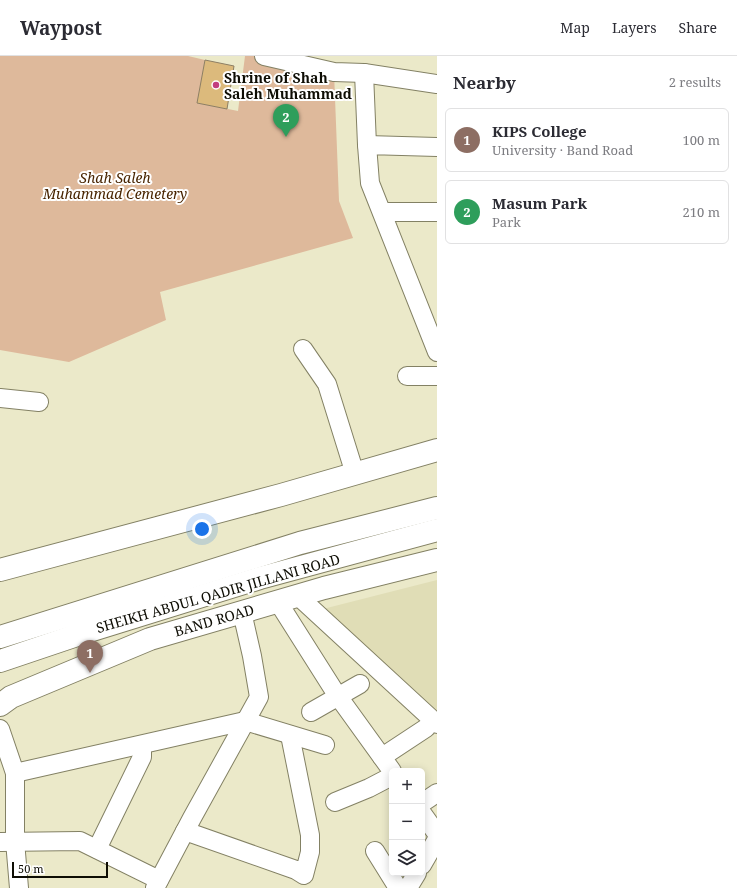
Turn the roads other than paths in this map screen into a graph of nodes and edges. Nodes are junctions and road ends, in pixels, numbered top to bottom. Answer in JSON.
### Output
{"nodes":[{"id":1,"x":264,"y":56,"type":"edge"},
{"id":2,"x":335,"y":64,"type":"edge"},
{"id":3,"x":364,"y":73,"type":"junction"},
{"id":4,"x":437,"y":84,"type":"edge"},
{"id":5,"x":367,"y":145,"type":"junction"},
{"id":6,"x":437,"y":147,"type":"edge"},
{"id":7,"x":382,"y":212,"type":"junction"},
{"id":8,"x":437,"y":212,"type":"edge"},
{"id":9,"x":303,"y":349,"type":"dead end"},
{"id":10,"x":437,"y":352,"type":"edge"},
{"id":11,"x":407,"y":376,"type":"dead end"},
{"id":12,"x":437,"y":376,"type":"edge"},
{"id":13,"x":0,"y":398,"type":"edge"},
{"id":14,"x":39,"y":402,"type":"dead end"},
{"id":15,"x":437,"y":450,"type":"edge"},
{"id":16,"x":356,"y":474,"type":"junction"},
{"id":17,"x":437,"y":508,"type":"edge"},
{"id":18,"x":437,"y":530,"type":"edge"},
{"id":19,"x":437,"y":560,"type":"edge"},
{"id":20,"x":0,"y":570,"type":"edge"},
{"id":21,"x":298,"y":596,"type":"junction"},
{"id":22,"x":278,"y":602,"type":"junction"},
{"id":23,"x":242,"y":612,"type":"junction"},
{"id":24,"x":0,"y":637,"type":"edge"},
{"id":25,"x":0,"y":661,"type":"edge"},
{"id":26,"x":360,"y":684,"type":"dead end"},
{"id":27,"x":338,"y":697,"type":"junction"},
{"id":28,"x":0,"y":704,"type":"edge"},
{"id":29,"x":311,"y":712,"type":"dead end"},
{"id":30,"x":246,"y":722,"type":"junction"},
{"id":31,"x":431,"y":726,"type":"edge"},
{"id":32,"x":0,"y":729,"type":"edge"},
{"id":33,"x":290,"y":735,"type":"junction"},
{"id":34,"x":142,"y":745,"type":"junction"},
{"id":35,"x":324,"y":746,"type":"dead end"},
{"id":36,"x":387,"y":764,"type":"edge"},
{"id":37,"x":15,"y":773,"type":"junction"},
{"id":38,"x":389,"y":778,"type":"edge"},
{"id":39,"x":437,"y":793,"type":"edge"},
{"id":40,"x":335,"y":802,"type":"dead end"},
{"id":41,"x":425,"y":802,"type":"edge"},
{"id":42,"x":425,"y":817,"type":"edge"},
{"id":43,"x":185,"y":831,"type":"junction"},
{"id":44,"x":437,"y":834,"type":"edge"},
{"id":45,"x":437,"y":839,"type":"edge"},
{"id":46,"x":8,"y":841,"type":"edge"},
{"id":47,"x":97,"y":849,"type":"junction"},
{"id":48,"x":375,"y":851,"type":"dead end"},
{"id":49,"x":425,"y":860,"type":"edge"},
{"id":50,"x":415,"y":876,"type":"edge"},
{"id":51,"x":157,"y":884,"type":"edge"},
{"id":52,"x":19,"y":888,"type":"edge"},
{"id":53,"x":398,"y":888,"type":"edge"},
{"id":54,"x":408,"y":888,"type":"edge"}],
"edges":[{"from":1,"to":2,"type":"street"},
{"from":2,"to":3,"type":"street"},
{"from":3,"to":4,"type":"street"},
{"from":3,"to":5,"type":"street"},
{"from":5,"to":6,"type":"street"},
{"from":5,"to":7,"type":"street"},
{"from":7,"to":8,"type":"street"},
{"from":7,"to":10,"type":"street"},
{"from":9,"to":16,"type":"street"},
{"from":11,"to":12,"type":"street"},
{"from":13,"to":14,"type":"street"},
{"from":15,"to":16,"type":"main road"},
{"from":16,"to":20,"type":"main road"},
{"from":17,"to":24,"type":"main road","name":"SHEIKH ABDUL QADIR JILLANI ROAD"},
{"from":18,"to":25,"type":"main road","name":"SHEIKH ABDUL QADIR JILLANI ROAD"},
{"from":19,"to":21,"type":"main road","name":"BAND ROAD"},
{"from":21,"to":22,"type":"main road","name":"BAND ROAD"},
{"from":21,"to":31,"type":"street"},
{"from":22,"to":23,"type":"main road","name":"BAND ROAD"},
{"from":22,"to":27,"type":"street"},
{"from":23,"to":28,"type":"main road","name":"BAND ROAD"},
{"from":23,"to":30,"type":"street"},
{"from":26,"to":27,"type":"street"},
{"from":27,"to":29,"type":"street"},
{"from":27,"to":36,"type":"street"},
{"from":30,"to":33,"type":"street"},
{"from":30,"to":34,"type":"street"},
{"from":30,"to":43,"type":"street"},
{"from":31,"to":36,"type":"street"},
{"from":32,"to":37,"type":"street"},
{"from":33,"to":35,"type":"street"},
{"from":33,"to":43,"type":"street"},
{"from":34,"to":37,"type":"street"},
{"from":34,"to":47,"type":"street"},
{"from":37,"to":46,"type":"street"},
{"from":38,"to":40,"type":"street"},
{"from":39,"to":41,"type":"street"},
{"from":42,"to":44,"type":"street"},
{"from":43,"to":51,"type":"street"},
{"from":45,"to":49,"type":"street"},
{"from":46,"to":47,"type":"street"},
{"from":46,"to":52,"type":"street"},
{"from":47,"to":51,"type":"street"},
{"from":48,"to":53,"type":"street"},
{"from":50,"to":54,"type":"street"}]}
